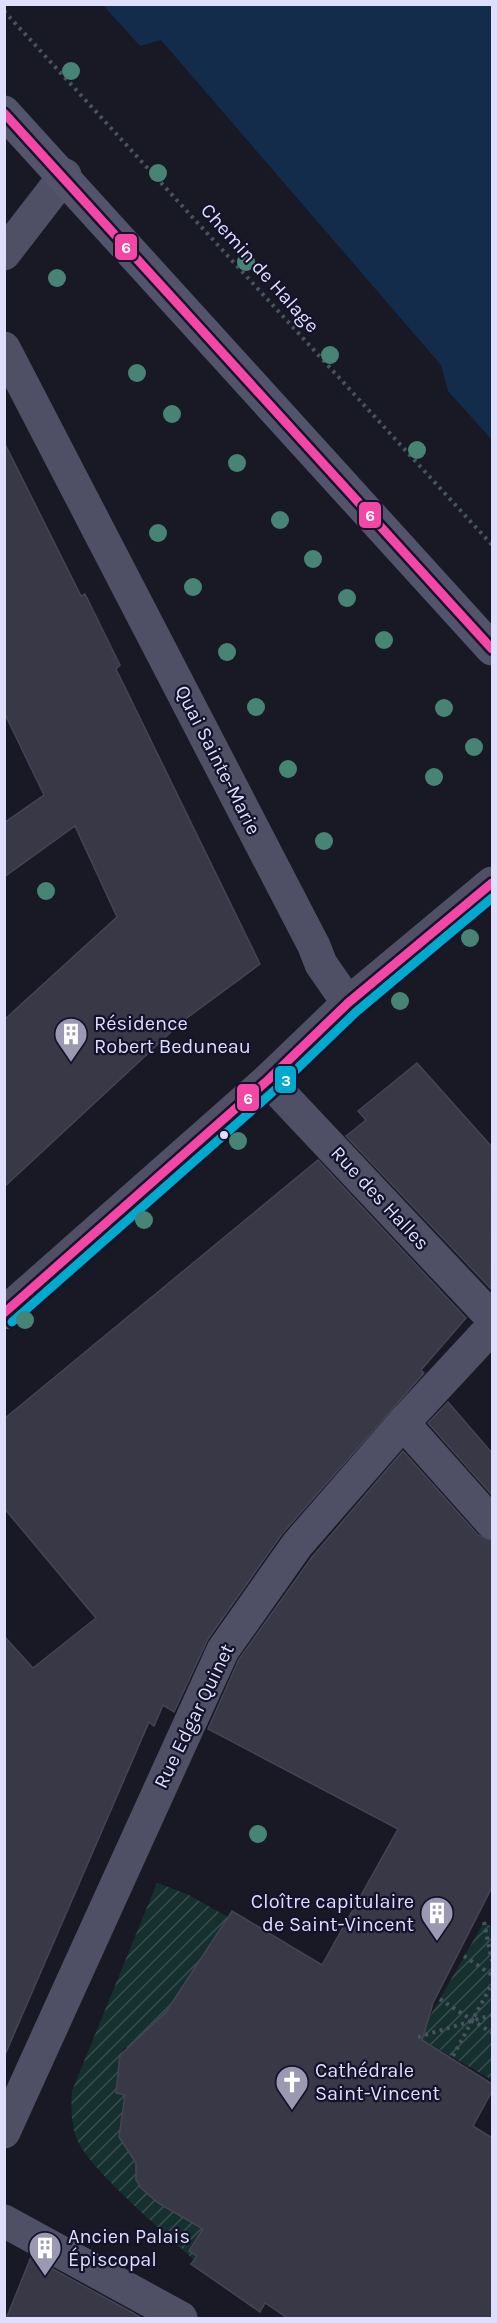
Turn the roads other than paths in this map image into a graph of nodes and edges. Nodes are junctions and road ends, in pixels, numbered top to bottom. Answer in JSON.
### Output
{"nodes":[{"id":1,"x":4,"y":112,"type":"edge"},
{"id":2,"x":64,"y":175,"type":"junction"},
{"id":3,"x":4,"y":254,"type":"edge"},
{"id":4,"x":4,"y":348,"type":"edge"},
{"id":5,"x":492,"y":649,"type":"edge"},
{"id":6,"x":492,"y":883,"type":"edge"},
{"id":7,"x":348,"y":1003,"type":"junction"},
{"id":8,"x":268,"y":1080,"type":"junction"},
{"id":9,"x":4,"y":1313,"type":"edge"},
{"id":10,"x":492,"y":1318,"type":"edge"},
{"id":11,"x":492,"y":1327,"type":"edge"},
{"id":12,"x":403,"y":1423,"type":"junction"},
{"id":13,"x":492,"y":1523,"type":"edge"},
{"id":14,"x":4,"y":2132,"type":"edge"},
{"id":15,"x":4,"y":2221,"type":"edge"},
{"id":16,"x":181,"y":2319,"type":"edge"}],
"edges":[{"from":1,"to":2,"type":"main road"},
{"from":2,"to":3,"type":"street"},
{"from":2,"to":5,"type":"main road"},
{"from":4,"to":7,"type":"street","name":"Quai Sainte-Marie"},
{"from":6,"to":7,"type":"street"},
{"from":7,"to":8,"type":"street"},
{"from":8,"to":9,"type":"street"},
{"from":8,"to":10,"type":"street","name":"Rue des Halles"},
{"from":11,"to":12,"type":"street","name":"Rue Edgar Quinet"},
{"from":12,"to":13,"type":"street"},
{"from":12,"to":14,"type":"street","name":"Rue Edgar Quinet"},
{"from":15,"to":16,"type":"street"}]}
